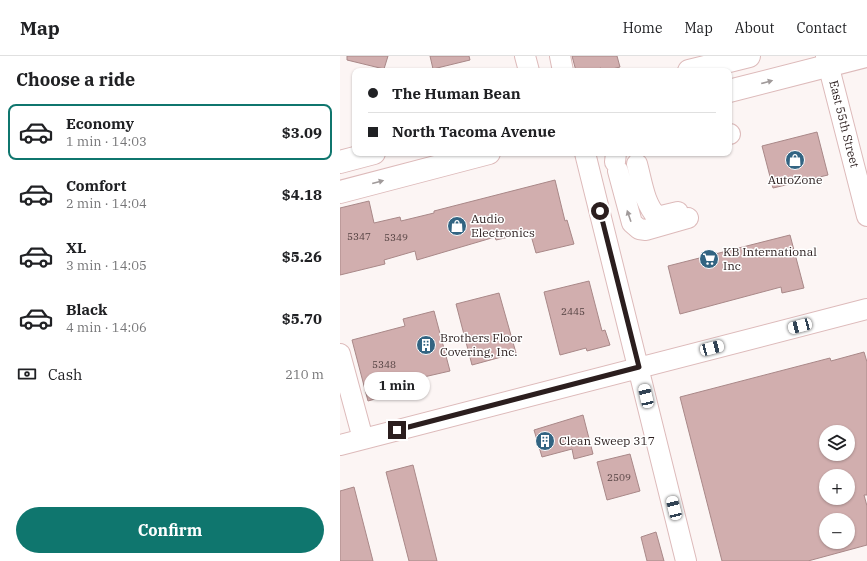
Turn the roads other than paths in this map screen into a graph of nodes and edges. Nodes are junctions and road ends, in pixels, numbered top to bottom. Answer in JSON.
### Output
{"nodes":[{"id":1,"x":525,"y":56,"type":"edge"},
{"id":2,"x":560,"y":56,"type":"edge"},
{"id":3,"x":749,"y":56,"type":"edge"},
{"id":4,"x":866,"y":56,"type":"edge"},
{"id":5,"x":828,"y":61,"type":"edge"},
{"id":6,"x":528,"y":68,"type":"edge"},
{"id":7,"x":562,"y":68,"type":"edge"},
{"id":8,"x":701,"y":68,"type":"edge"},
{"id":9,"x":732,"y":90,"type":"edge"},
{"id":10,"x":363,"y":156,"type":"edge"},
{"id":11,"x":478,"y":156,"type":"edge"},
{"id":12,"x":586,"y":156,"type":"edge"},
{"id":13,"x":626,"y":160,"type":"edge"},
{"id":14,"x":340,"y":162,"type":"edge"},
{"id":15,"x":340,"y":192,"type":"edge"},
{"id":16,"x":686,"y":214,"type":"dead end"},
{"id":17,"x":867,"y":216,"type":"edge"},
{"id":18,"x":867,"y":309,"type":"edge"},
{"id":19,"x":340,"y":354,"type":"edge"},
{"id":20,"x":639,"y":367,"type":"junction"},
{"id":21,"x":363,"y":439,"type":"junction"},
{"id":22,"x":340,"y":445,"type":"edge"},
{"id":23,"x":686,"y":561,"type":"edge"}],
"edges":[{"from":1,"to":6,"type":"street"},
{"from":2,"to":7,"type":"street"},
{"from":3,"to":8,"type":"main road"},
{"from":4,"to":5,"type":"main road"},
{"from":9,"to":5,"type":"main road","one_way":true},
{"from":5,"to":17,"type":"street","name":"East 55th Street"},
{"from":10,"to":14,"type":"main road"},
{"from":15,"to":11,"type":"main road","one_way":true},
{"from":12,"to":20,"type":"street"},
{"from":16,"to":13,"type":"street","one_way":true},
{"from":18,"to":20,"type":"street"},
{"from":19,"to":21,"type":"street"},
{"from":20,"to":21,"type":"street"},
{"from":20,"to":23,"type":"street"},
{"from":21,"to":22,"type":"street"}]}
